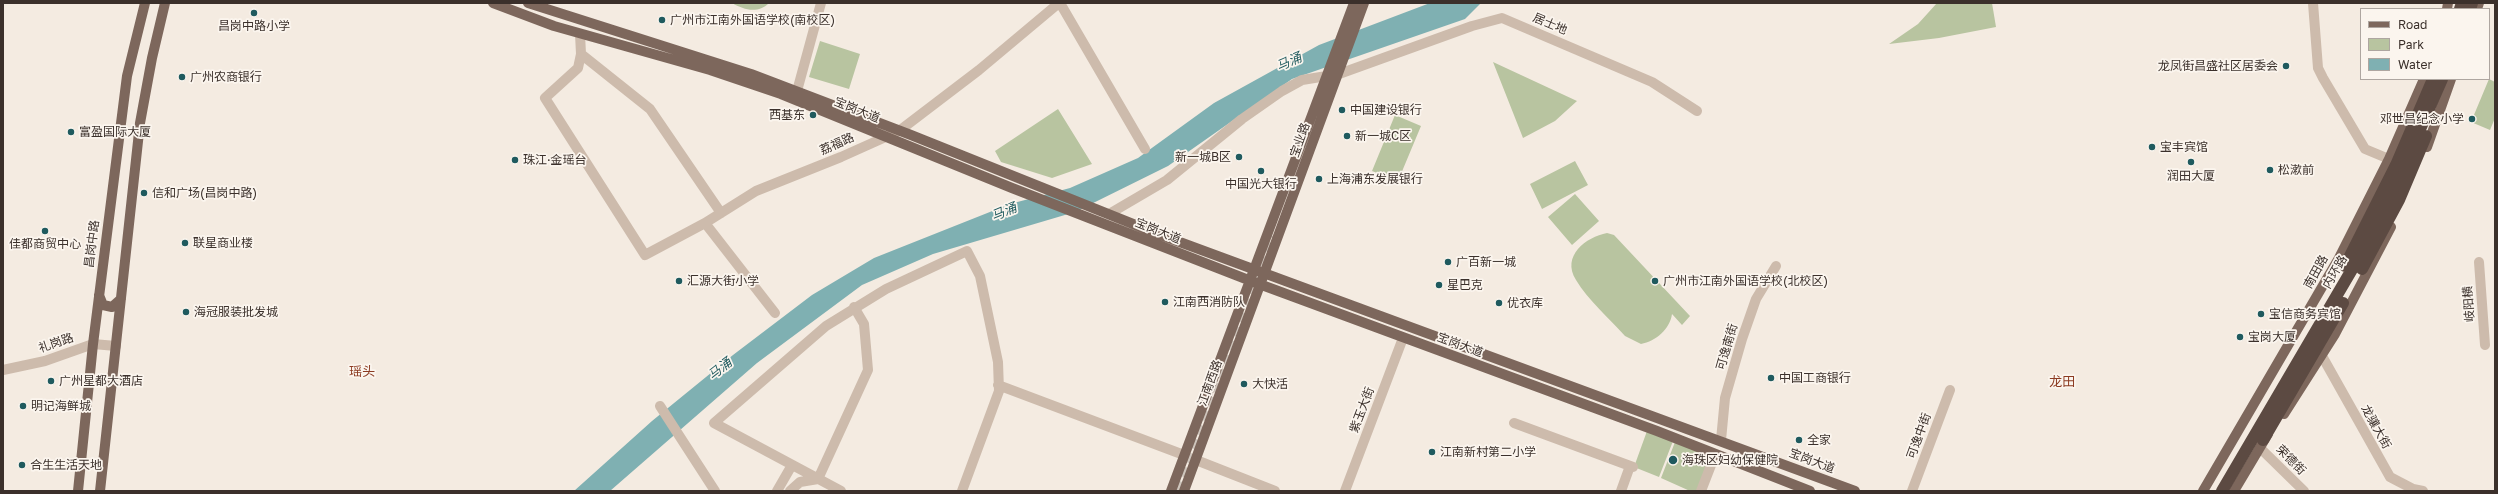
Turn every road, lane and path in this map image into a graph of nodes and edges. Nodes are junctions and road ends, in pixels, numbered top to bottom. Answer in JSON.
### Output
{"nodes":[{"id":1,"x":145,"y":3,"type":"edge"},
{"id":2,"x":164,"y":3,"type":"edge"},
{"id":3,"x":493,"y":3,"type":"edge"},
{"id":4,"x":528,"y":3,"type":"edge"},
{"id":5,"x":821,"y":3,"type":"edge"},
{"id":6,"x":1060,"y":3,"type":"edge"},
{"id":7,"x":1354,"y":3,"type":"edge"},
{"id":8,"x":1364,"y":3,"type":"edge"},
{"id":9,"x":2313,"y":3,"type":"edge"},
{"id":10,"x":1351,"y":24,"type":"junction"},
{"id":11,"x":580,"y":34,"type":"junction"},
{"id":12,"x":581,"y":54,"type":"junction"},
{"id":13,"x":1332,"y":73,"type":"junction"},
{"id":14,"x":2424,"y":80,"type":"edge"},
{"id":15,"x":2443,"y":81,"type":"edge"},
{"id":16,"x":797,"y":91,"type":"junction"},
{"id":17,"x":1697,"y":111,"type":"dead end"},
{"id":18,"x":900,"y":131,"type":"junction"},
{"id":19,"x":886,"y":136,"type":"junction"},
{"id":20,"x":1145,"y":149,"type":"dead end"},
{"id":21,"x":2389,"y":159,"type":"junction"},
{"id":22,"x":721,"y":213,"type":"junction"},
{"id":23,"x":1109,"y":214,"type":"junction"},
{"id":24,"x":2361,"y":216,"type":"junction"},
{"id":25,"x":705,"y":223,"type":"junction"},
{"id":26,"x":2375,"y":223,"type":"junction"},
{"id":27,"x":1157,"y":239,"type":"junction"},
{"id":28,"x":2339,"y":258,"type":"junction"},
{"id":29,"x":2479,"y":262,"type":"dead end"},
{"id":30,"x":1776,"y":266,"type":"dead end"},
{"id":31,"x":2353,"y":266,"type":"junction"},
{"id":32,"x":1255,"y":270,"type":"junction"},
{"id":33,"x":1264,"y":274,"type":"junction"},
{"id":34,"x":1251,"y":281,"type":"junction"},
{"id":35,"x":1261,"y":285,"type":"junction"},
{"id":36,"x":99,"y":296,"type":"junction"},
{"id":37,"x":121,"y":299,"type":"junction"},
{"id":38,"x":854,"y":307,"type":"junction"},
{"id":39,"x":776,"y":313,"type":"dead end"},
{"id":40,"x":1403,"y":338,"type":"junction"},
{"id":41,"x":93,"y":344,"type":"junction"},
{"id":42,"x":2485,"y":345,"type":"dead end"},
{"id":43,"x":116,"y":346,"type":"junction"},
{"id":44,"x":2322,"y":356,"type":"junction"},
{"id":45,"x":3,"y":370,"type":"edge"},
{"id":46,"x":998,"y":385,"type":"junction"},
{"id":47,"x":1950,"y":390,"type":"dead end"},
{"id":48,"x":660,"y":406,"type":"dead end"},
{"id":49,"x":1514,"y":423,"type":"dead end"},
{"id":50,"x":1721,"y":440,"type":"junction"},
{"id":51,"x":2261,"y":443,"type":"junction"},
{"id":52,"x":1184,"y":455,"type":"junction"},
{"id":53,"x":1715,"y":455,"type":"junction"},
{"id":54,"x":1196,"y":460,"type":"junction"},
{"id":55,"x":792,"y":464,"type":"junction"},
{"id":56,"x":2247,"y":467,"type":"junction"},
{"id":57,"x":2235,"y":468,"type":"junction"},
{"id":58,"x":818,"y":479,"type":"junction"},
{"id":59,"x":78,"y":491,"type":"edge"},
{"id":60,"x":100,"y":491,"type":"edge"},
{"id":61,"x":715,"y":491,"type":"edge"},
{"id":62,"x":777,"y":491,"type":"edge"},
{"id":63,"x":790,"y":491,"type":"edge"},
{"id":64,"x":841,"y":491,"type":"edge"},
{"id":65,"x":962,"y":491,"type":"edge"},
{"id":66,"x":1171,"y":491,"type":"edge"},
{"id":67,"x":1184,"y":491,"type":"edge"},
{"id":68,"x":1275,"y":491,"type":"edge"},
{"id":69,"x":1345,"y":491,"type":"edge"},
{"id":70,"x":1621,"y":491,"type":"edge"},
{"id":71,"x":1701,"y":491,"type":"edge"},
{"id":72,"x":1810,"y":491,"type":"edge"},
{"id":73,"x":1855,"y":491,"type":"edge"},
{"id":74,"x":1912,"y":491,"type":"edge"},
{"id":75,"x":2203,"y":491,"type":"edge"},
{"id":76,"x":2213,"y":491,"type":"edge"},
{"id":77,"x":2222,"y":491,"type":"edge"},
{"id":78,"x":2234,"y":491,"type":"edge"},
{"id":79,"x":2304,"y":491,"type":"edge"},
{"id":80,"x":2423,"y":491,"type":"edge"}],
"edges":[{"from":1,"to":36,"type":"main road","name":"昌岗中路"},
{"from":2,"to":37,"type":"main road"},
{"from":3,"to":11,"type":"main road","name":"宝岗大道"},
{"from":4,"to":16,"type":"main road","name":"宝岗大道"},
{"from":5,"to":16,"type":"street"},
{"from":6,"to":18,"type":"street","name":"荔福路"},
{"from":6,"to":20,"type":"street"},
{"from":7,"to":10,"type":"main road","name":"宝业路"},
{"from":8,"to":10,"type":"main road","name":"宝业路"},
{"from":9,"to":21,"type":"street"},
{"from":10,"to":13,"type":"main road","name":"宝业路"},
{"from":11,"to":12,"type":"street"},
{"from":11,"to":19,"type":"main road","name":"宝岗大道"},
{"from":12,"to":22,"type":"street"},
{"from":12,"to":25,"type":"street","name":"荔福路"},
{"from":13,"to":17,"type":"street","name":"居士地"},
{"from":13,"to":23,"type":"street","name":"居士地"},
{"from":13,"to":32,"type":"main road","name":"宝业路"},
{"from":13,"to":33,"type":"main road","name":"宝业路"},
{"from":14,"to":21,"type":"main road","name":"南田路"},
{"from":15,"to":26,"type":"main road"},
{"from":15,"to":44,"type":"main road"},
{"from":15,"to":51,"type":"highway"},
{"from":15,"to":76,"type":"highway","name":"内环路"},
{"from":15,"to":77,"type":"highway","name":"内环路"},
{"from":16,"to":18,"type":"main road","name":"宝岗大道"},
{"from":18,"to":19,"type":"street","name":"荔福路"},
{"from":18,"to":23,"type":"main road","name":"宝岗大道"},
{"from":19,"to":22,"type":"street","name":"荔福路"},
{"from":19,"to":27,"type":"main road","name":"宝岗大道"},
{"from":21,"to":24,"type":"main road","name":"南田路"},
{"from":22,"to":25,"type":"street","name":"荔福路"},
{"from":23,"to":27,"type":"main road","name":"宝岗大道"},
{"from":24,"to":26,"type":"street"},
{"from":24,"to":28,"type":"main road","name":"南田路"},
{"from":25,"to":39,"type":"street"},
{"from":26,"to":31,"type":"main road"},
{"from":27,"to":32,"type":"main road","name":"宝岗大道"},
{"from":27,"to":34,"type":"main road","name":"宝岗大道"},
{"from":28,"to":31,"type":"street"},
{"from":28,"to":75,"type":"main road","name":"南田路"},
{"from":29,"to":42,"type":"street","name":"岐阳横"},
{"from":30,"to":50,"type":"street","name":"可逸南街"},
{"from":31,"to":57,"type":"main road"},
{"from":32,"to":33,"type":"main road","name":"宝岗大道"},
{"from":32,"to":34,"type":"main road","name":"宝业路"},
{"from":33,"to":35,"type":"main road","name":"宝业路"},
{"from":33,"to":50,"type":"main road","name":"宝岗大道"},
{"from":34,"to":35,"type":"main road","name":"宝岗大道"},
{"from":34,"to":52,"type":"main road","name":"宝业路"},
{"from":35,"to":40,"type":"main road","name":"宝岗大道"},
{"from":35,"to":54,"type":"main road","name":"江南西路"},
{"from":36,"to":37,"type":"main road"},
{"from":36,"to":41,"type":"main road","name":"昌岗中路"},
{"from":37,"to":43,"type":"main road"},
{"from":38,"to":46,"type":"street"},
{"from":38,"to":55,"type":"street"},
{"from":38,"to":58,"type":"street"},
{"from":40,"to":53,"type":"main road","name":"宝岗大道"},
{"from":40,"to":69,"type":"street","name":"紫玉大街"},
{"from":41,"to":43,"type":"street","name":"礼岗路"},
{"from":41,"to":45,"type":"street","name":"礼岗路"},
{"from":41,"to":59,"type":"main road","name":"昌岗中路"},
{"from":43,"to":60,"type":"main road"},
{"from":44,"to":51,"type":"main road"},
{"from":44,"to":80,"type":"street","name":"龙骧大街"},
{"from":46,"to":52,"type":"street"},
{"from":46,"to":65,"type":"street"},
{"from":47,"to":74,"type":"street","name":"可逸中街"},
{"from":48,"to":61,"type":"street"},
{"from":49,"to":70,"type":"street"},
{"from":50,"to":53,"type":"main road"},
{"from":50,"to":73,"type":"main road","name":"宝岗大道"},
{"from":51,"to":56,"type":"main road"},
{"from":51,"to":57,"type":"main road"},
{"from":51,"to":79,"type":"street","name":"荣德街"},
{"from":52,"to":66,"type":"main road","name":"宝业路"},
{"from":53,"to":71,"type":"street"},
{"from":53,"to":72,"type":"main road","name":"宝岗大道"},
{"from":54,"to":67,"type":"main road","name":"江南西路"},
{"from":54,"to":68,"type":"street"},
{"from":55,"to":58,"type":"street"},
{"from":55,"to":62,"type":"street"},
{"from":56,"to":77,"type":"main road"},
{"from":56,"to":78,"type":"main road"},
{"from":57,"to":77,"type":"main road"},
{"from":58,"to":63,"type":"street"},
{"from":58,"to":64,"type":"street"}]}
